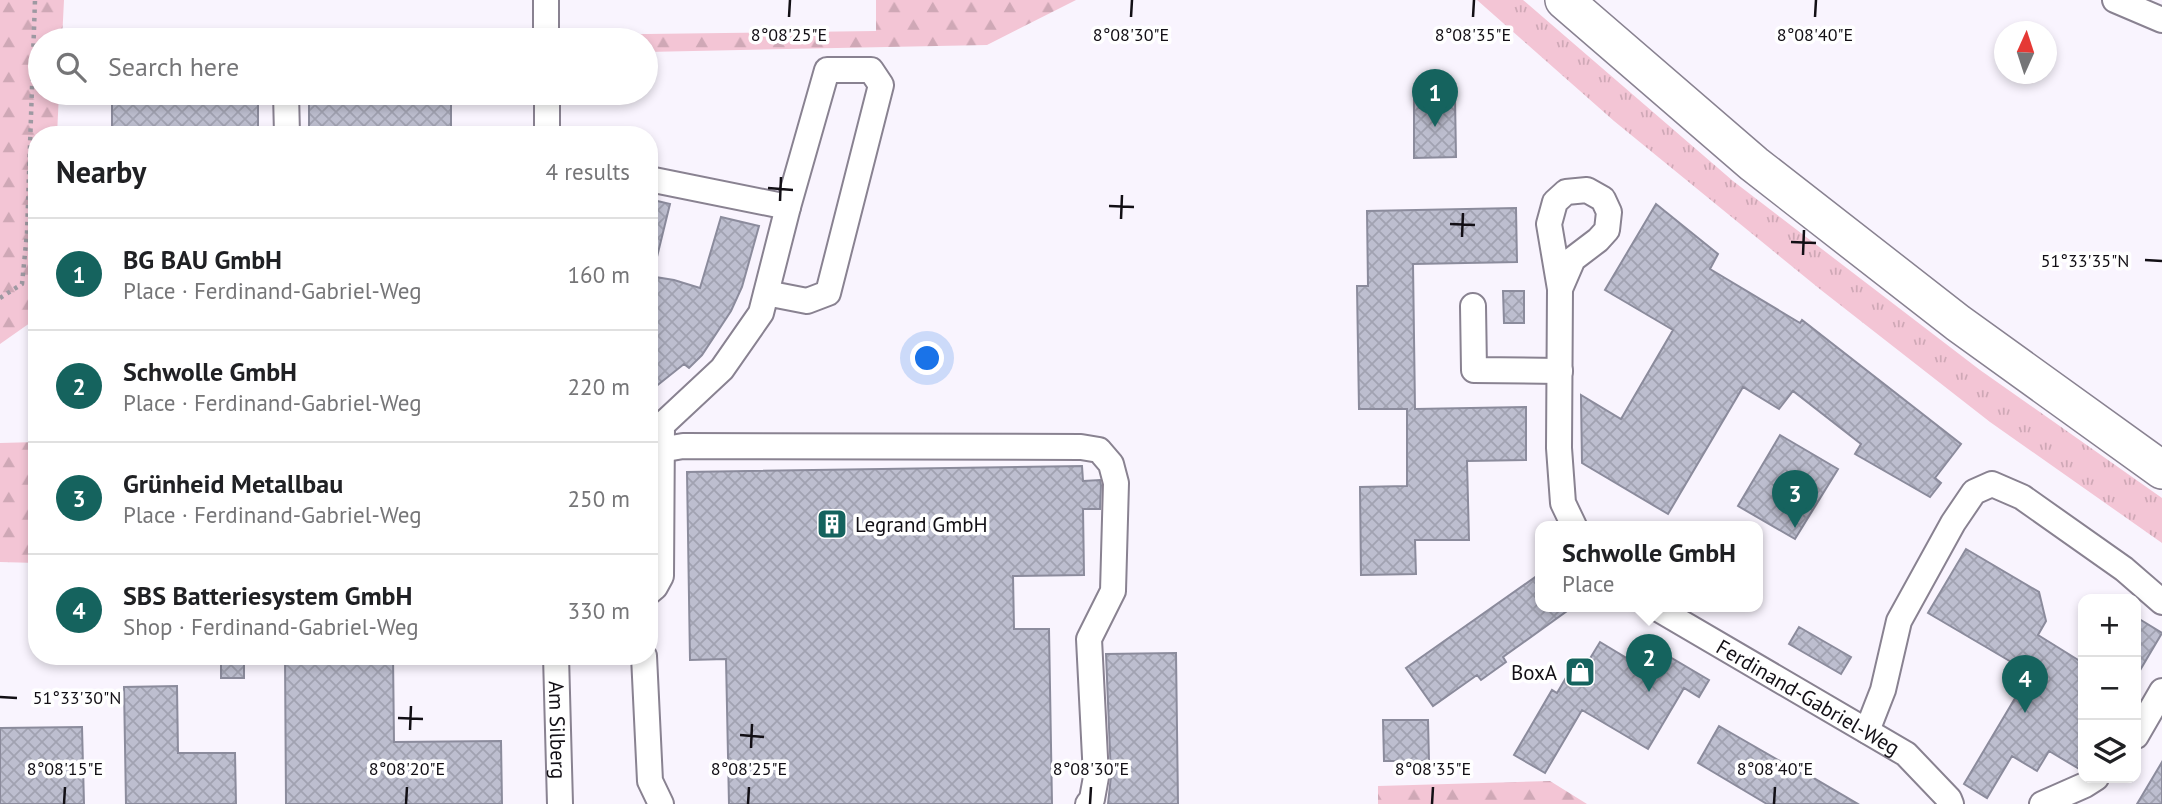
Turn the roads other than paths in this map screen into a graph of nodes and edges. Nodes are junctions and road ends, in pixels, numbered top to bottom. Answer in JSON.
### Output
{"nodes":[{"id":1,"x":546,"y":0,"type":"edge"},
{"id":2,"x":1564,"y":0,"type":"edge"},
{"id":3,"x":2115,"y":0,"type":"edge"},
{"id":4,"x":2162,"y":20,"type":"edge"},
{"id":5,"x":546,"y":28,"type":"edge"},
{"id":6,"x":286,"y":105,"type":"edge"},
{"id":7,"x":547,"y":105,"type":"edge"},
{"id":8,"x":287,"y":126,"type":"edge"},
{"id":9,"x":547,"y":126,"type":"edge"},
{"id":10,"x":658,"y":181,"type":"edge"},
{"id":11,"x":788,"y":207,"type":"junction"},
{"id":12,"x":1560,"y":289,"type":"dead end"},
{"id":13,"x":766,"y":293,"type":"junction"},
{"id":14,"x":1473,"y":306,"type":"dead end"},
{"id":15,"x":1560,"y":370,"type":"junction"},
{"id":16,"x":658,"y":424,"type":"edge"},
{"id":17,"x":658,"y":451,"type":"edge"},
{"id":18,"x":2162,"y":470,"type":"edge"},
{"id":19,"x":658,"y":501,"type":"edge"},
{"id":20,"x":1572,"y":521,"type":"edge"},
{"id":21,"x":658,"y":582,"type":"edge"},
{"id":22,"x":2162,"y":601,"type":"edge"},
{"id":23,"x":1663,"y":612,"type":"edge"},
{"id":24,"x":556,"y":665,"type":"edge"},
{"id":25,"x":644,"y":665,"type":"edge"},
{"id":26,"x":2162,"y":691,"type":"edge"},
{"id":27,"x":2141,"y":727,"type":"edge"},
{"id":28,"x":1867,"y":732,"type":"junction"},
{"id":29,"x":2088,"y":783,"type":"edge"},
{"id":30,"x":560,"y":804,"type":"edge"},
{"id":31,"x":662,"y":804,"type":"edge"},
{"id":32,"x":1088,"y":804,"type":"edge"},
{"id":33,"x":1951,"y":804,"type":"edge"},
{"id":34,"x":2042,"y":804,"type":"edge"}],
"edges":[{"from":1,"to":5,"type":"street"},
{"from":2,"to":18,"type":"highway"},
{"from":3,"to":4,"type":"street"},
{"from":6,"to":8,"type":"street"},
{"from":7,"to":9,"type":"street"},
{"from":10,"to":11,"type":"street"},
{"from":11,"to":13,"type":"street"},
{"from":11,"to":13,"type":"street"},
{"from":12,"to":15,"type":"street"},
{"from":13,"to":16,"type":"street"},
{"from":14,"to":15,"type":"street"},
{"from":15,"to":20,"type":"street"},
{"from":17,"to":32,"type":"street"},
{"from":19,"to":21,"type":"street"},
{"from":22,"to":28,"type":"street"},
{"from":23,"to":28,"type":"street","name":"Ferdinand-Gabriel-Weg"},
{"from":24,"to":30,"type":"street","name":"Am Silberg"},
{"from":25,"to":31,"type":"street"},
{"from":26,"to":27,"type":"street"},
{"from":28,"to":33,"type":"street","name":"Ferdinand-Gabriel-Weg"},
{"from":29,"to":34,"type":"street"}]}
